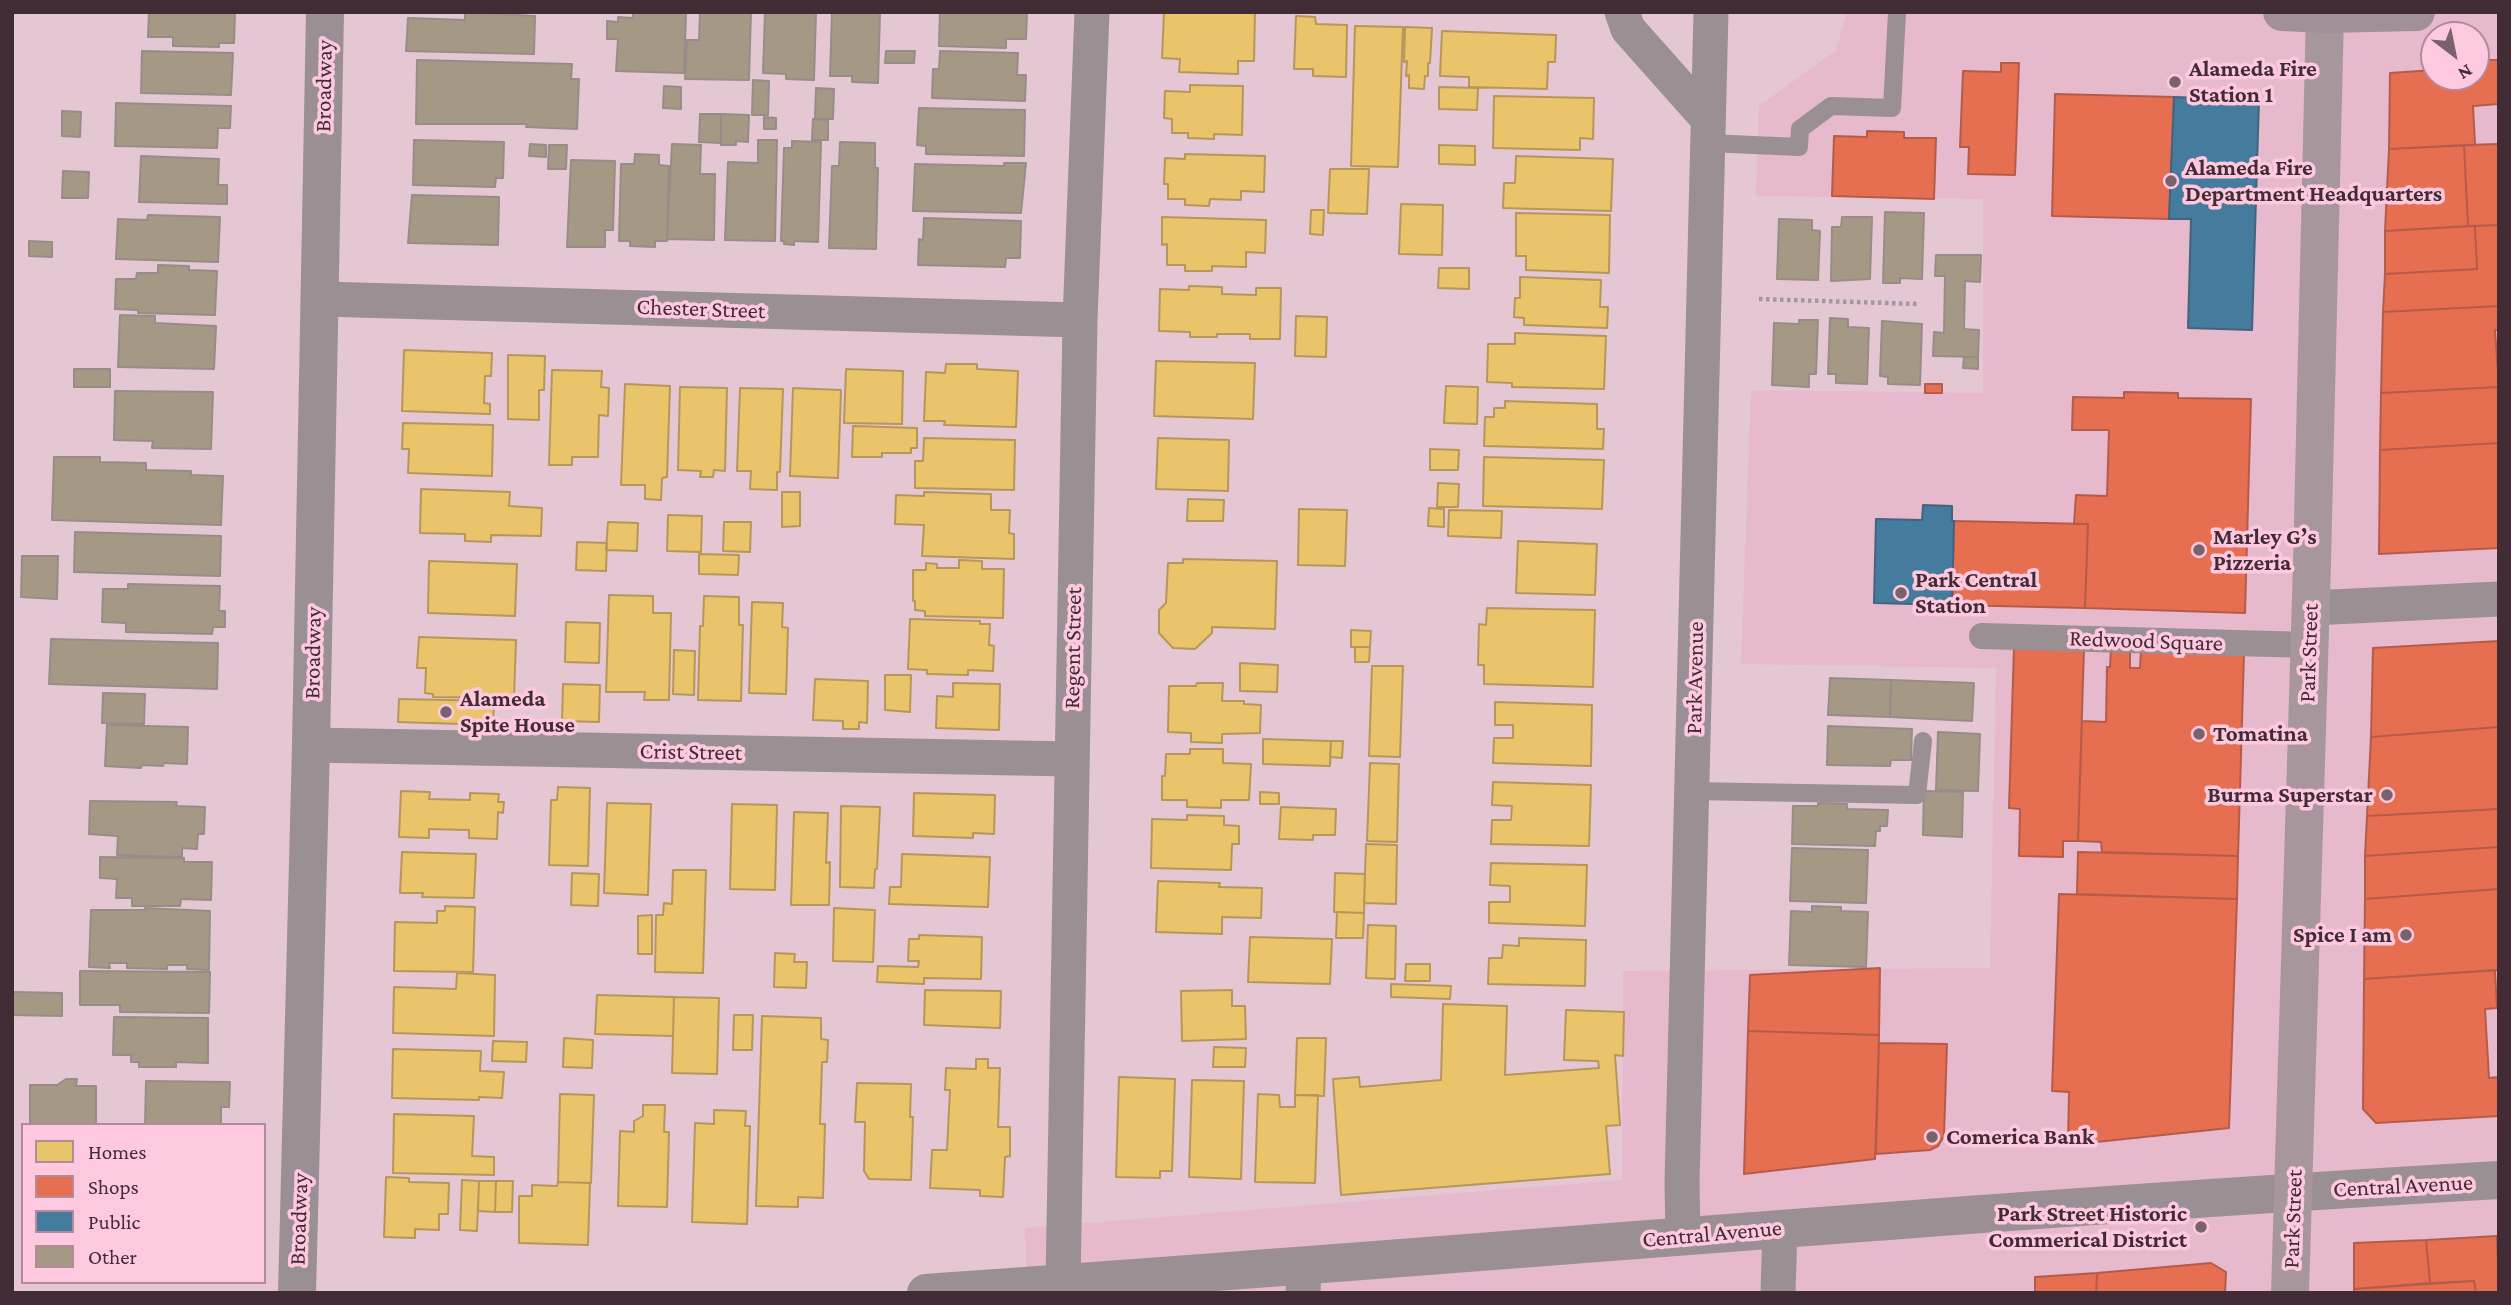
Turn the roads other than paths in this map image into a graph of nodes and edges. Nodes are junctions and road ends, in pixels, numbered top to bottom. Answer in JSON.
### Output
{"nodes":[{"id":1,"x":325,"y":12,"type":"edge"},
{"id":2,"x":1092,"y":12,"type":"edge"},
{"id":3,"x":1622,"y":12,"type":"edge"},
{"id":4,"x":1711,"y":12,"type":"edge"},
{"id":5,"x":1897,"y":12,"type":"edge"},
{"id":6,"x":2282,"y":12,"type":"edge"},
{"id":7,"x":2416,"y":12,"type":"edge"},
{"id":8,"x":2325,"y":13,"type":"edge"},
{"id":9,"x":1708,"y":131,"type":"junction"},
{"id":10,"x":321,"y":299,"type":"junction"},
{"id":11,"x":1080,"y":320,"type":"junction"},
{"id":12,"x":2499,"y":598,"type":"edge"},
{"id":13,"x":2310,"y":627,"type":"junction"},
{"id":14,"x":1982,"y":636,"type":"dead end"},
{"id":15,"x":1923,"y":741,"type":"dead end"},
{"id":16,"x":312,"y":745,"type":"junction"},
{"id":17,"x":1071,"y":759,"type":"junction"},
{"id":18,"x":1692,"y":791,"type":"junction"},
{"id":19,"x":2499,"y":1180,"type":"edge"},
{"id":20,"x":2294,"y":1192,"type":"junction"},
{"id":21,"x":1780,"y":1229,"type":"junction"},
{"id":22,"x":1683,"y":1236,"type":"junction"},
{"id":23,"x":1304,"y":1280,"type":"edge"},
{"id":24,"x":1063,"y":1283,"type":"junction"},
{"id":25,"x":297,"y":1293,"type":"edge"},
{"id":26,"x":926,"y":1293,"type":"edge"},
{"id":27,"x":1778,"y":1293,"type":"edge"},
{"id":28,"x":2290,"y":1293,"type":"edge"}],
"edges":[{"from":1,"to":10,"type":"street","name":"Broadway"},
{"from":2,"to":11,"type":"street","name":"Regent Street"},
{"from":3,"to":9,"type":"street"},
{"from":4,"to":9,"type":"street","name":"Park Avenue"},
{"from":5,"to":9,"type":"lane"},
{"from":6,"to":8,"type":"main road"},
{"from":7,"to":8,"type":"main road"},
{"from":8,"to":13,"type":"main road","name":"Park Street"},
{"from":9,"to":18,"type":"street","name":"Park Avenue"},
{"from":10,"to":11,"type":"street","name":"Chester Street"},
{"from":10,"to":16,"type":"street","name":"Broadway"},
{"from":11,"to":17,"type":"street","name":"Regent Street"},
{"from":12,"to":13,"type":"street"},
{"from":13,"to":14,"type":"street","name":"Redwood Square"},
{"from":13,"to":20,"type":"main road","name":"Park Street"},
{"from":15,"to":18,"type":"lane"},
{"from":16,"to":17,"type":"street","name":"Crist Street"},
{"from":16,"to":25,"type":"street","name":"Broadway"},
{"from":17,"to":24,"type":"street","name":"Regent Street"},
{"from":18,"to":22,"type":"street","name":"Park Avenue"},
{"from":19,"to":20,"type":"street","name":"Central Avenue"},
{"from":20,"to":21,"type":"street","name":"Central Avenue"},
{"from":20,"to":28,"type":"main road","name":"Park Street"},
{"from":21,"to":22,"type":"street","name":"Central Avenue"},
{"from":21,"to":27,"type":"street"},
{"from":22,"to":23,"type":"street","name":"Central Avenue"},
{"from":23,"to":24,"type":"street","name":"Central Avenue"},
{"from":24,"to":26,"type":"street","name":"Central Avenue"}]}
